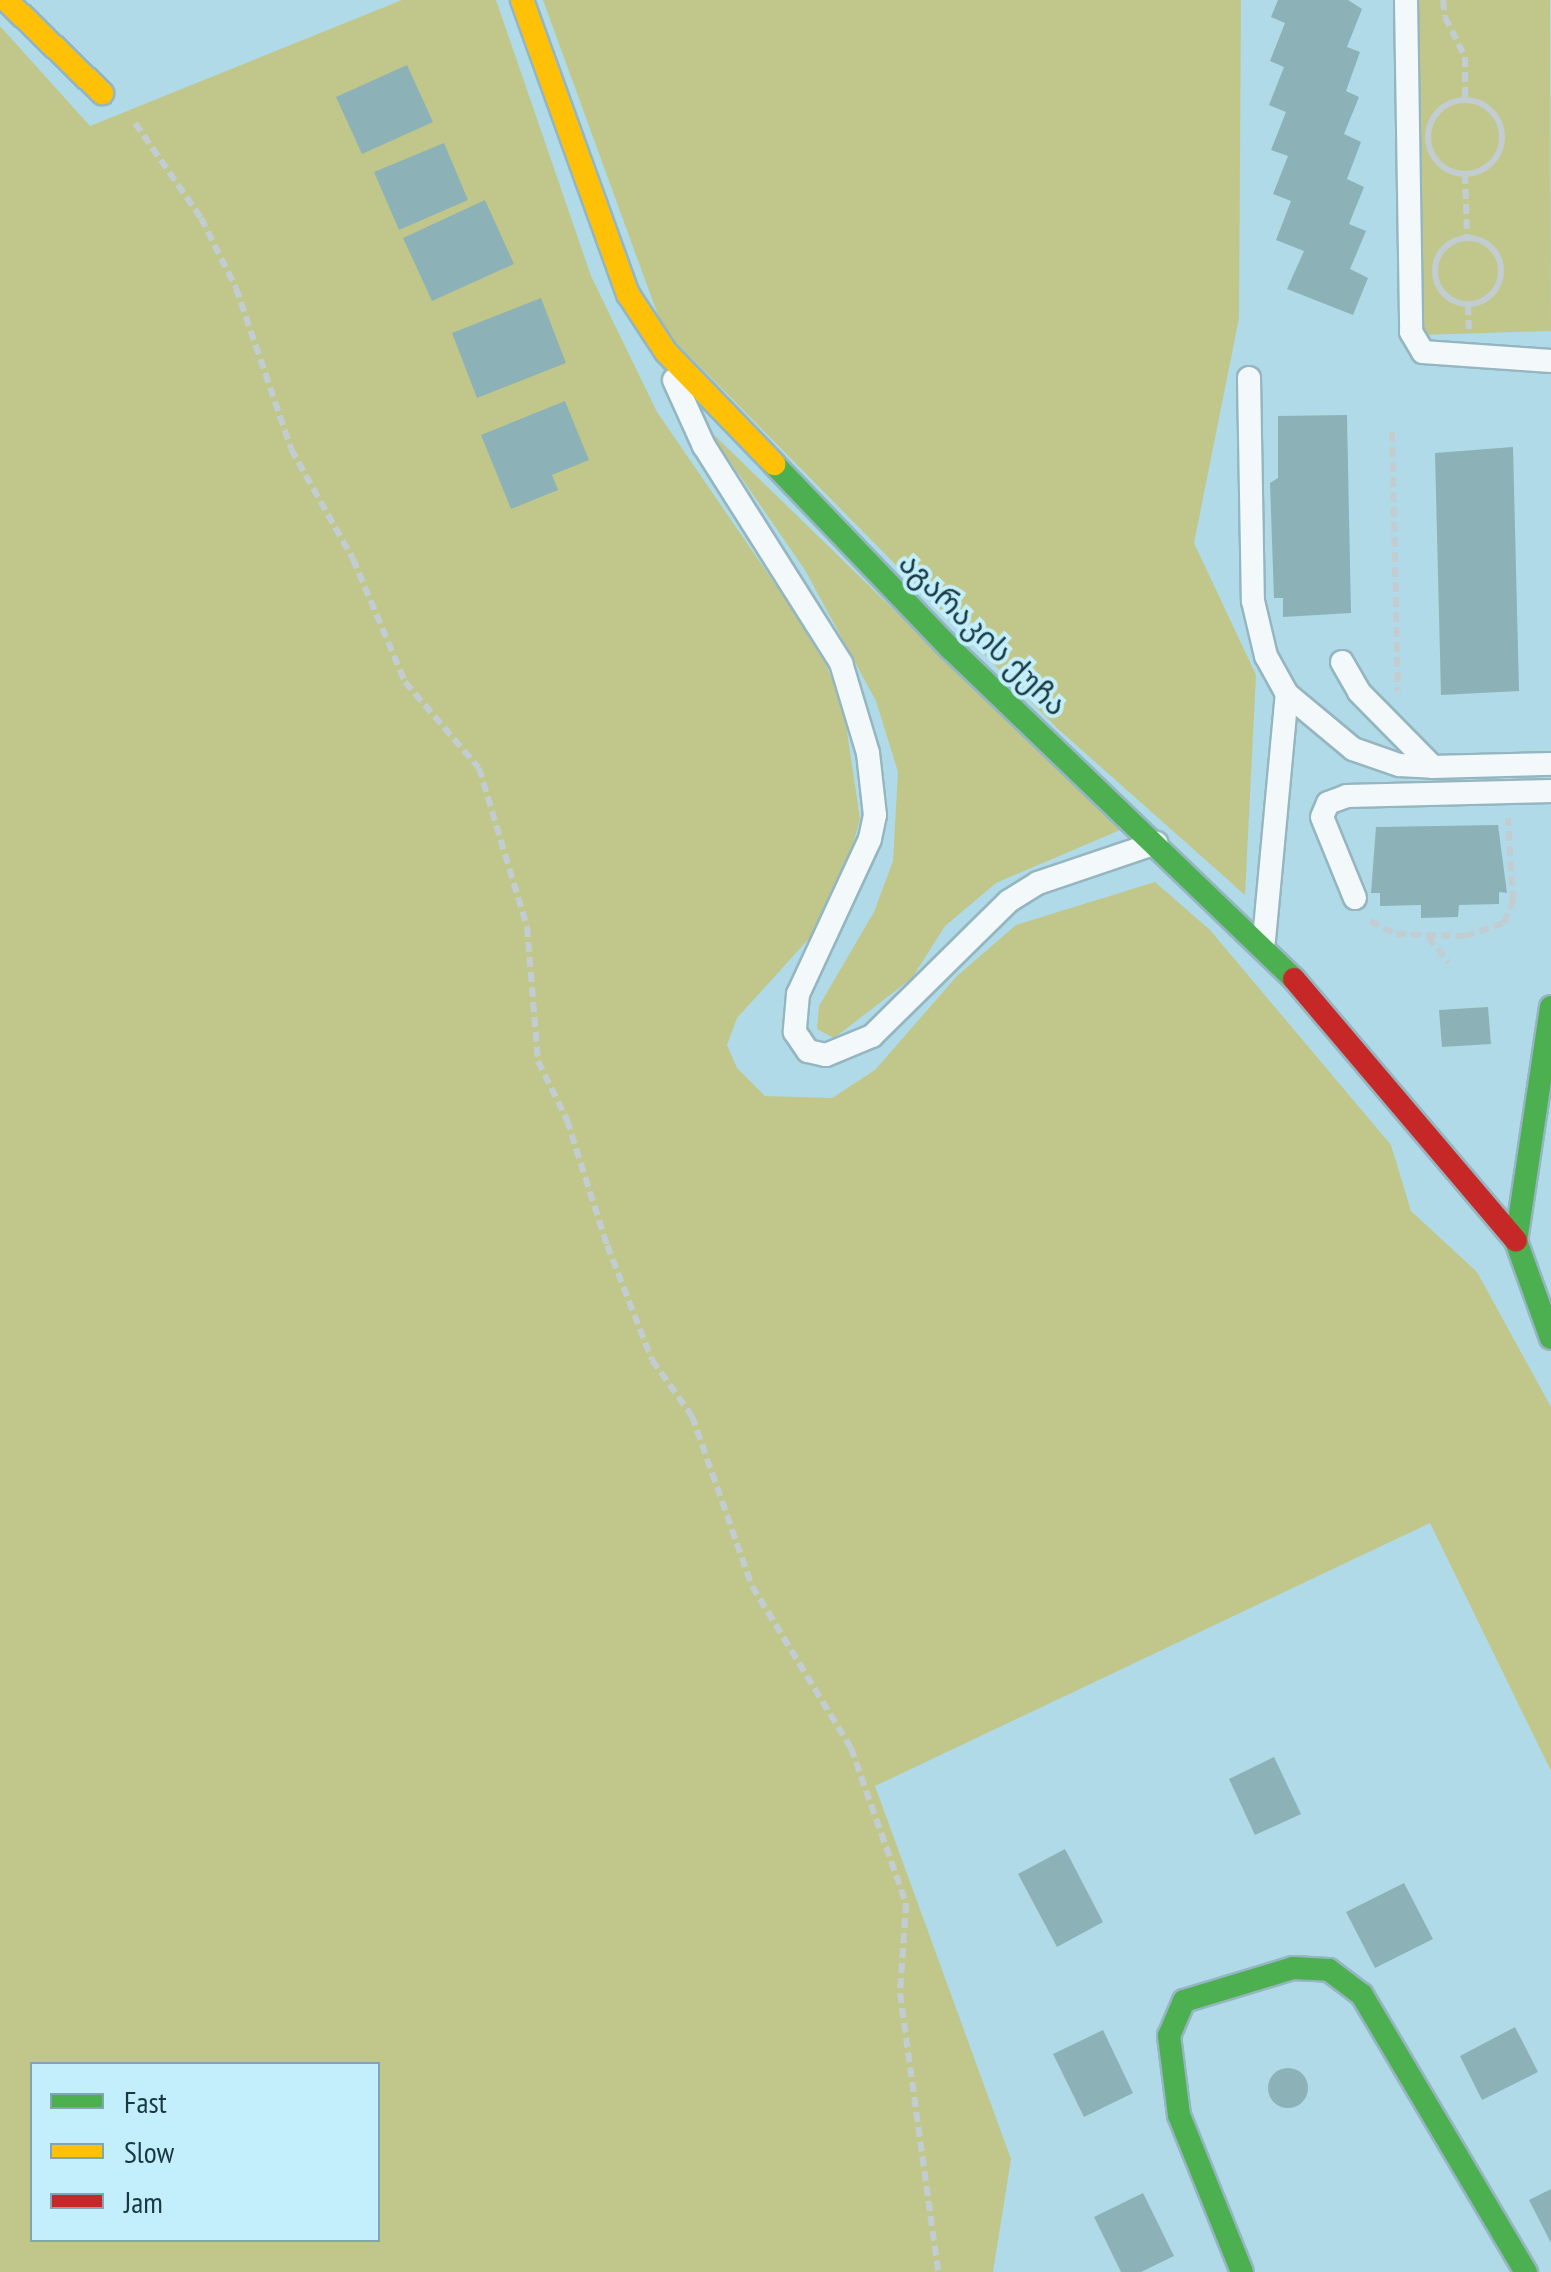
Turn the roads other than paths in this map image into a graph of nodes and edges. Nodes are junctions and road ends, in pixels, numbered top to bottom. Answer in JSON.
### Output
{"nodes":[{"id":1,"x":6,"y":0,"type":"edge"},
{"id":2,"x":522,"y":0,"type":"edge"},
{"id":3,"x":1406,"y":0,"type":"edge"},
{"id":4,"x":102,"y":93,"type":"road end"},
{"id":5,"x":666,"y":352,"type":"junction"},
{"id":6,"x":1551,"y":361,"type":"edge"},
{"id":7,"x":1250,"y":378,"type":"dead end"},
{"id":8,"x":1342,"y":662,"type":"dead end"},
{"id":9,"x":1287,"y":694,"type":"junction"},
{"id":10,"x":1551,"y":764,"type":"edge"},
{"id":11,"x":1433,"y":767,"type":"junction"},
{"id":12,"x":1551,"y":791,"type":"edge"},
{"id":13,"x":1159,"y":842,"type":"junction"},
{"id":14,"x":1355,"y":898,"type":"road end"},
{"id":15,"x":1264,"y":944,"type":"junction"},
{"id":16,"x":1551,"y":1007,"type":"edge"},
{"id":17,"x":1516,"y":1241,"type":"junction"},
{"id":18,"x":1551,"y":1338,"type":"edge"},
{"id":19,"x":1242,"y":2272,"type":"edge"},
{"id":20,"x":1526,"y":2272,"type":"edge"}],
"edges":[{"from":1,"to":4,"type":"street"},
{"from":2,"to":5,"type":"street","name":"აგარაკის ქუჩა"},
{"from":3,"to":6,"type":"lane"},
{"from":5,"to":13,"type":"street","name":"აგარაკის ქუჩა"},
{"from":5,"to":13,"type":"lane"},
{"from":7,"to":9,"type":"lane"},
{"from":8,"to":11,"type":"lane"},
{"from":9,"to":11,"type":"lane"},
{"from":9,"to":15,"type":"lane"},
{"from":10,"to":11,"type":"lane"},
{"from":12,"to":14,"type":"lane"},
{"from":13,"to":15,"type":"street","name":"აგარაკის ქუჩა"},
{"from":15,"to":17,"type":"street","name":"აგარაკის ქუჩა"},
{"from":16,"to":17,"type":"street"},
{"from":17,"to":18,"type":"street"},
{"from":19,"to":20,"type":"street"}]}
